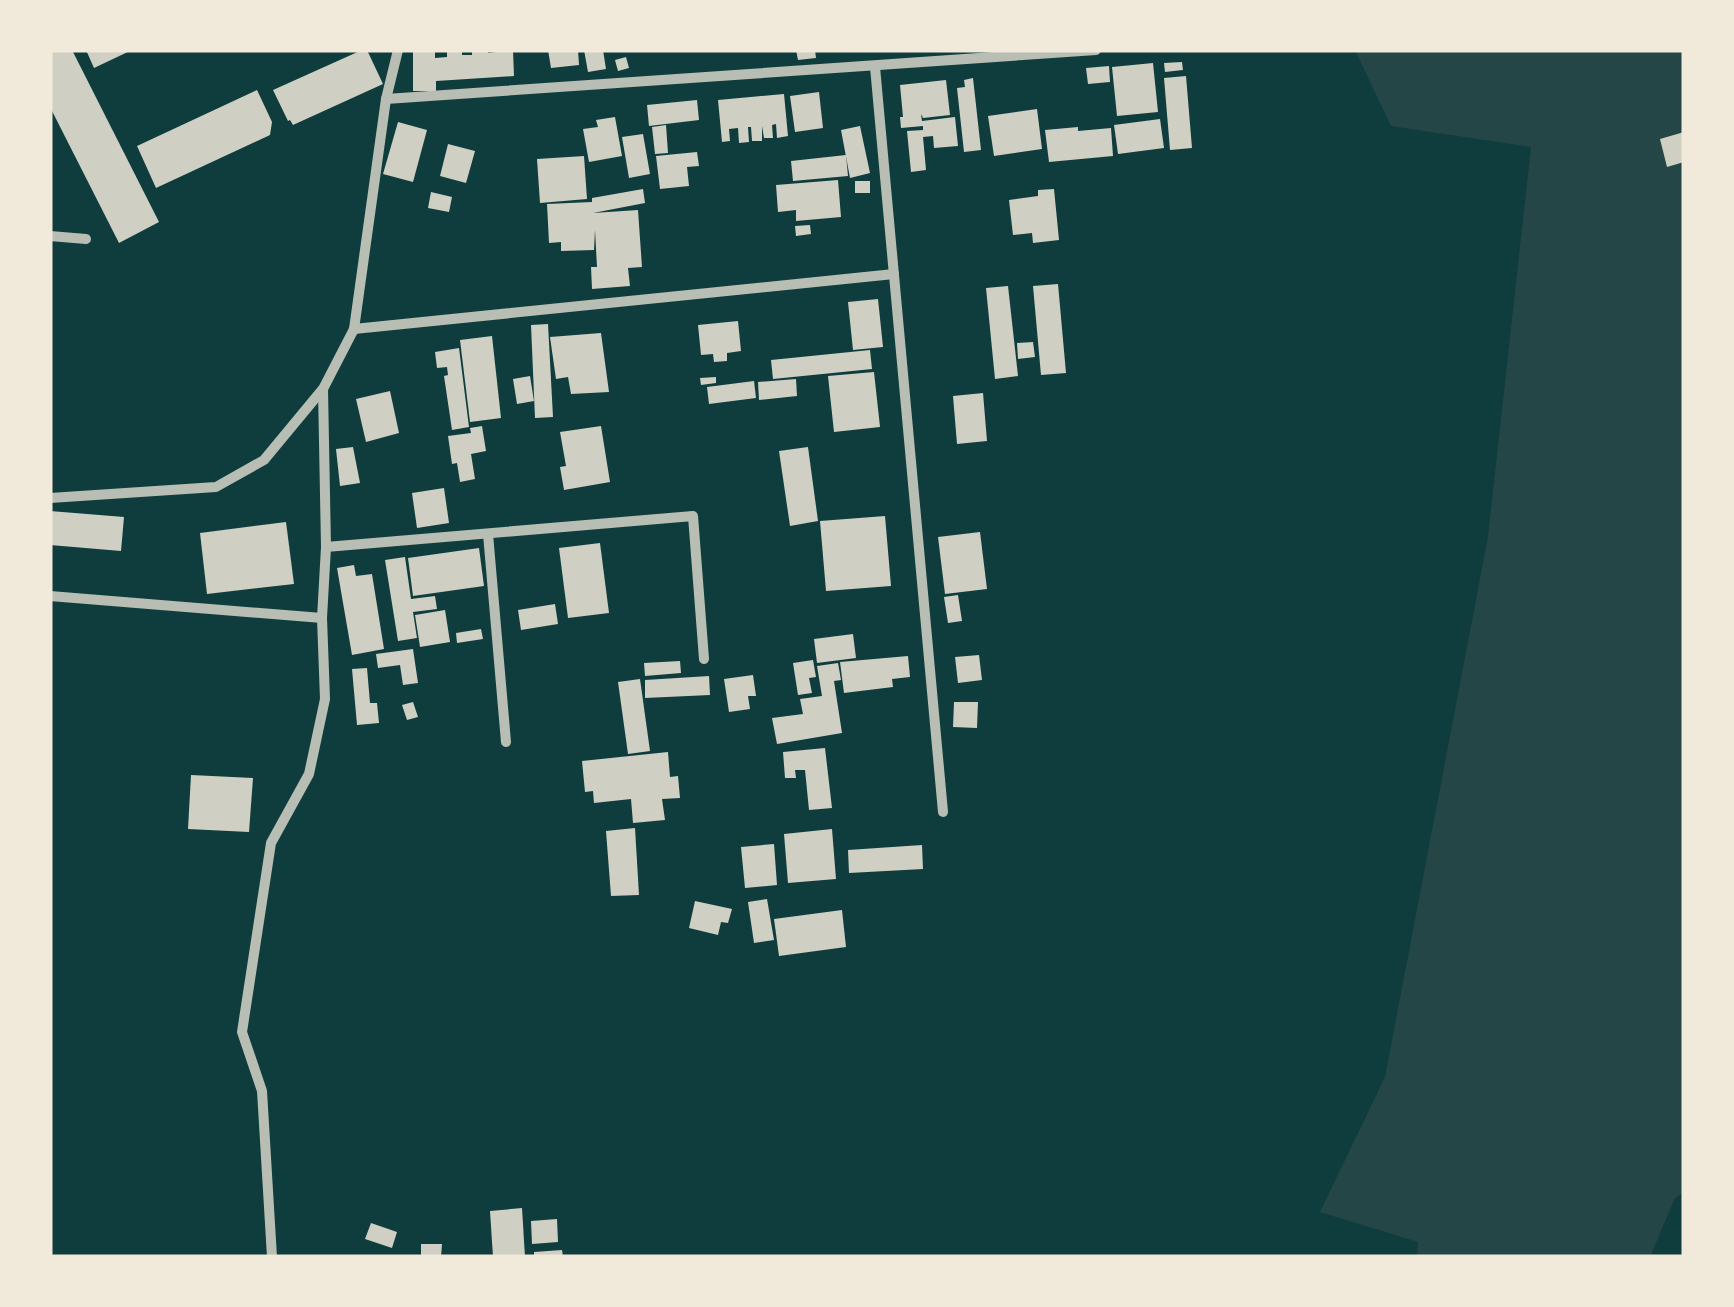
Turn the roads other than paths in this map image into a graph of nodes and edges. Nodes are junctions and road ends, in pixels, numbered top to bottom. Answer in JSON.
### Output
{"nodes":[{"id":1,"x":398,"y":50,"type":"edge"},
{"id":2,"x":1096,"y":50,"type":"edge"},
{"id":3,"x":875,"y":67,"type":"junction"},
{"id":4,"x":386,"y":99,"type":"junction"},
{"id":5,"x":50,"y":236,"type":"edge"},
{"id":6,"x":86,"y":239,"type":"dead end"},
{"id":7,"x":894,"y":274,"type":"junction"},
{"id":8,"x":354,"y":329,"type":"junction"},
{"id":9,"x":323,"y":389,"type":"junction"},
{"id":10,"x":50,"y":498,"type":"edge"},
{"id":11,"x":488,"y":534,"type":"junction"},
{"id":12,"x":326,"y":547,"type":"junction"},
{"id":13,"x":50,"y":596,"type":"edge"},
{"id":14,"x":322,"y":618,"type":"junction"},
{"id":15,"x":704,"y":659,"type":"dead end"},
{"id":16,"x":506,"y":742,"type":"dead end"},
{"id":17,"x":943,"y":812,"type":"dead end"},
{"id":18,"x":272,"y":1257,"type":"edge"}],
"edges":[{"from":1,"to":4,"type":"street"},
{"from":2,"to":3,"type":"street"},
{"from":3,"to":4,"type":"street"},
{"from":3,"to":7,"type":"street"},
{"from":4,"to":8,"type":"street"},
{"from":5,"to":6,"type":"street"},
{"from":7,"to":8,"type":"street"},
{"from":7,"to":17,"type":"street"},
{"from":8,"to":9,"type":"street"},
{"from":9,"to":10,"type":"street"},
{"from":9,"to":12,"type":"street"},
{"from":11,"to":12,"type":"street"},
{"from":11,"to":15,"type":"street"},
{"from":11,"to":16,"type":"street"},
{"from":12,"to":14,"type":"street"},
{"from":13,"to":14,"type":"street"},
{"from":14,"to":18,"type":"street"}]}
